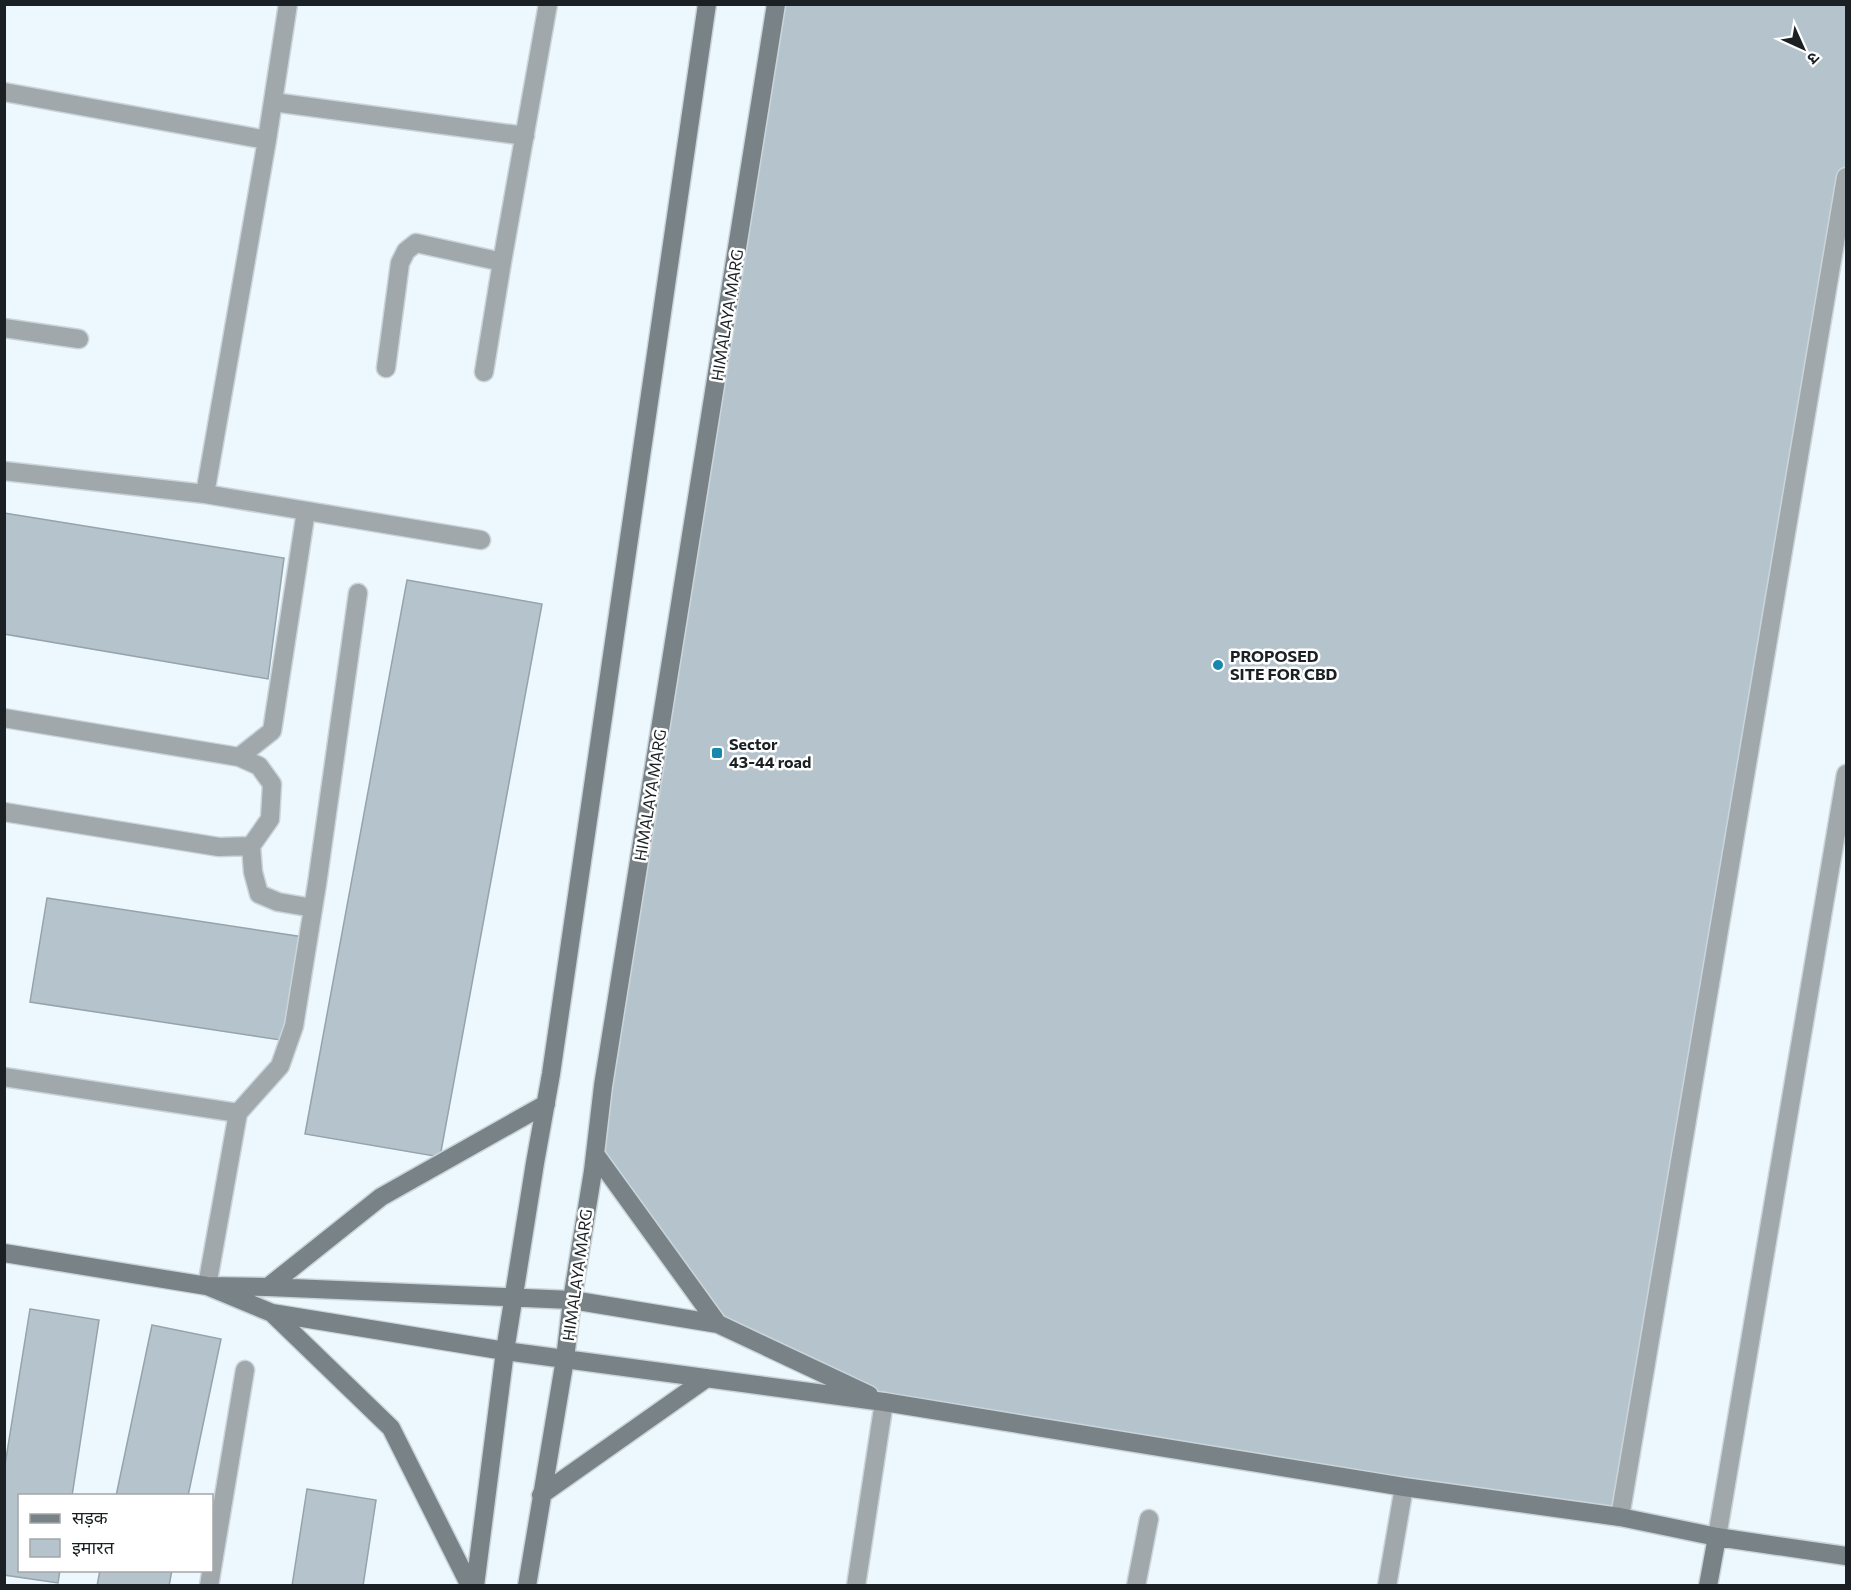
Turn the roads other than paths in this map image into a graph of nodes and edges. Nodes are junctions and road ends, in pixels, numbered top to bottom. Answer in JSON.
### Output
{"nodes":[{"id":1,"x":288,"y":4,"type":"edge"},
{"id":2,"x":548,"y":4,"type":"edge"},
{"id":3,"x":707,"y":4,"type":"edge"},
{"id":4,"x":776,"y":4,"type":"edge"},
{"id":5,"x":4,"y":92,"type":"edge"},
{"id":6,"x":273,"y":102,"type":"junction"},
{"id":7,"x":525,"y":136,"type":"junction"},
{"id":8,"x":267,"y":140,"type":"junction"},
{"id":9,"x":1846,"y":177,"type":"edge"},
{"id":10,"x":502,"y":262,"type":"junction"},
{"id":11,"x":4,"y":328,"type":"edge"},
{"id":12,"x":79,"y":339,"type":"dead end"},
{"id":13,"x":386,"y":368,"type":"dead end"},
{"id":14,"x":484,"y":372,"type":"dead end"},
{"id":15,"x":4,"y":471,"type":"edge"},
{"id":16,"x":205,"y":494,"type":"junction"},
{"id":17,"x":306,"y":511,"type":"junction"},
{"id":18,"x":481,"y":540,"type":"dead end"},
{"id":19,"x":358,"y":593,"type":"dead end"},
{"id":20,"x":4,"y":718,"type":"edge"},
{"id":21,"x":239,"y":757,"type":"junction"},
{"id":22,"x":1846,"y":774,"type":"edge"},
{"id":23,"x":4,"y":812,"type":"edge"},
{"id":24,"x":251,"y":846,"type":"junction"},
{"id":25,"x":313,"y":908,"type":"junction"},
{"id":26,"x":4,"y":1077,"type":"edge"},
{"id":27,"x":546,"y":1104,"type":"junction"},
{"id":28,"x":238,"y":1113,"type":"junction"},
{"id":29,"x":595,"y":1154,"type":"junction"},
{"id":30,"x":4,"y":1253,"type":"edge"},
{"id":31,"x":207,"y":1286,"type":"junction"},
{"id":32,"x":268,"y":1287,"type":"junction"},
{"id":33,"x":514,"y":1298,"type":"junction"},
{"id":34,"x":572,"y":1300,"type":"junction"},
{"id":35,"x":272,"y":1313,"type":"junction"},
{"id":36,"x":718,"y":1324,"type":"junction"},
{"id":37,"x":505,"y":1351,"type":"junction"},
{"id":38,"x":565,"y":1359,"type":"junction"},
{"id":39,"x":245,"y":1370,"type":"dead end"},
{"id":40,"x":707,"y":1378,"type":"junction"},
{"id":41,"x":884,"y":1402,"type":"junction"},
{"id":42,"x":1404,"y":1487,"type":"junction"},
{"id":43,"x":541,"y":1495,"type":"junction"},
{"id":44,"x":1620,"y":1517,"type":"junction"},
{"id":45,"x":1149,"y":1519,"type":"dead end"},
{"id":46,"x":1717,"y":1537,"type":"junction"},
{"id":47,"x":1846,"y":1556,"type":"edge"},
{"id":48,"x":213,"y":1562,"type":"edge"},
{"id":49,"x":470,"y":1586,"type":"edge"},
{"id":50,"x":475,"y":1586,"type":"edge"},
{"id":51,"x":527,"y":1586,"type":"edge"},
{"id":52,"x":856,"y":1586,"type":"edge"},
{"id":53,"x":1136,"y":1586,"type":"edge"},
{"id":54,"x":1388,"y":1586,"type":"edge"},
{"id":55,"x":1708,"y":1586,"type":"edge"}],
"edges":[{"from":1,"to":6,"type":"street"},
{"from":2,"to":7,"type":"street"},
{"from":3,"to":27,"type":"main road"},
{"from":4,"to":29,"type":"main road","name":"HIMALAYA MARG"},
{"from":5,"to":8,"type":"street"},
{"from":6,"to":7,"type":"street"},
{"from":6,"to":8,"type":"street"},
{"from":7,"to":10,"type":"street"},
{"from":8,"to":16,"type":"street"},
{"from":9,"to":44,"type":"street"},
{"from":10,"to":13,"type":"street"},
{"from":10,"to":14,"type":"street"},
{"from":11,"to":12,"type":"street"},
{"from":15,"to":16,"type":"street"},
{"from":16,"to":17,"type":"street"},
{"from":17,"to":18,"type":"street"},
{"from":17,"to":21,"type":"street"},
{"from":19,"to":25,"type":"street"},
{"from":20,"to":21,"type":"street"},
{"from":21,"to":24,"type":"street"},
{"from":22,"to":46,"type":"street"},
{"from":23,"to":24,"type":"street"},
{"from":24,"to":25,"type":"street"},
{"from":25,"to":28,"type":"street"},
{"from":26,"to":28,"type":"street"},
{"from":27,"to":32,"type":"main road"},
{"from":27,"to":33,"type":"main road"},
{"from":28,"to":31,"type":"street"},
{"from":29,"to":34,"type":"main road","name":"HIMALAYA MARG"},
{"from":29,"to":36,"type":"main road"},
{"from":30,"to":31,"type":"main road"},
{"from":31,"to":32,"type":"main road"},
{"from":31,"to":35,"type":"main road"},
{"from":32,"to":33,"type":"main road"},
{"from":33,"to":34,"type":"main road"},
{"from":33,"to":37,"type":"main road"},
{"from":34,"to":36,"type":"main road"},
{"from":34,"to":38,"type":"main road","name":"HIMALAYA MARG"},
{"from":35,"to":37,"type":"main road"},
{"from":35,"to":49,"type":"main road"},
{"from":36,"to":41,"type":"main road"},
{"from":37,"to":38,"type":"main road"},
{"from":37,"to":50,"type":"main road"},
{"from":38,"to":40,"type":"main road"},
{"from":38,"to":43,"type":"main road","name":"HIMALAYA MARG"},
{"from":39,"to":48,"type":"street"},
{"from":40,"to":41,"type":"main road"},
{"from":40,"to":43,"type":"main road"},
{"from":41,"to":42,"type":"main road"},
{"from":41,"to":52,"type":"street"},
{"from":42,"to":44,"type":"main road"},
{"from":42,"to":54,"type":"street"},
{"from":43,"to":51,"type":"main road","name":"HIMALAYA MARG"},
{"from":44,"to":46,"type":"main road"},
{"from":45,"to":53,"type":"street"},
{"from":46,"to":47,"type":"main road"},
{"from":46,"to":55,"type":"main road"}]}
